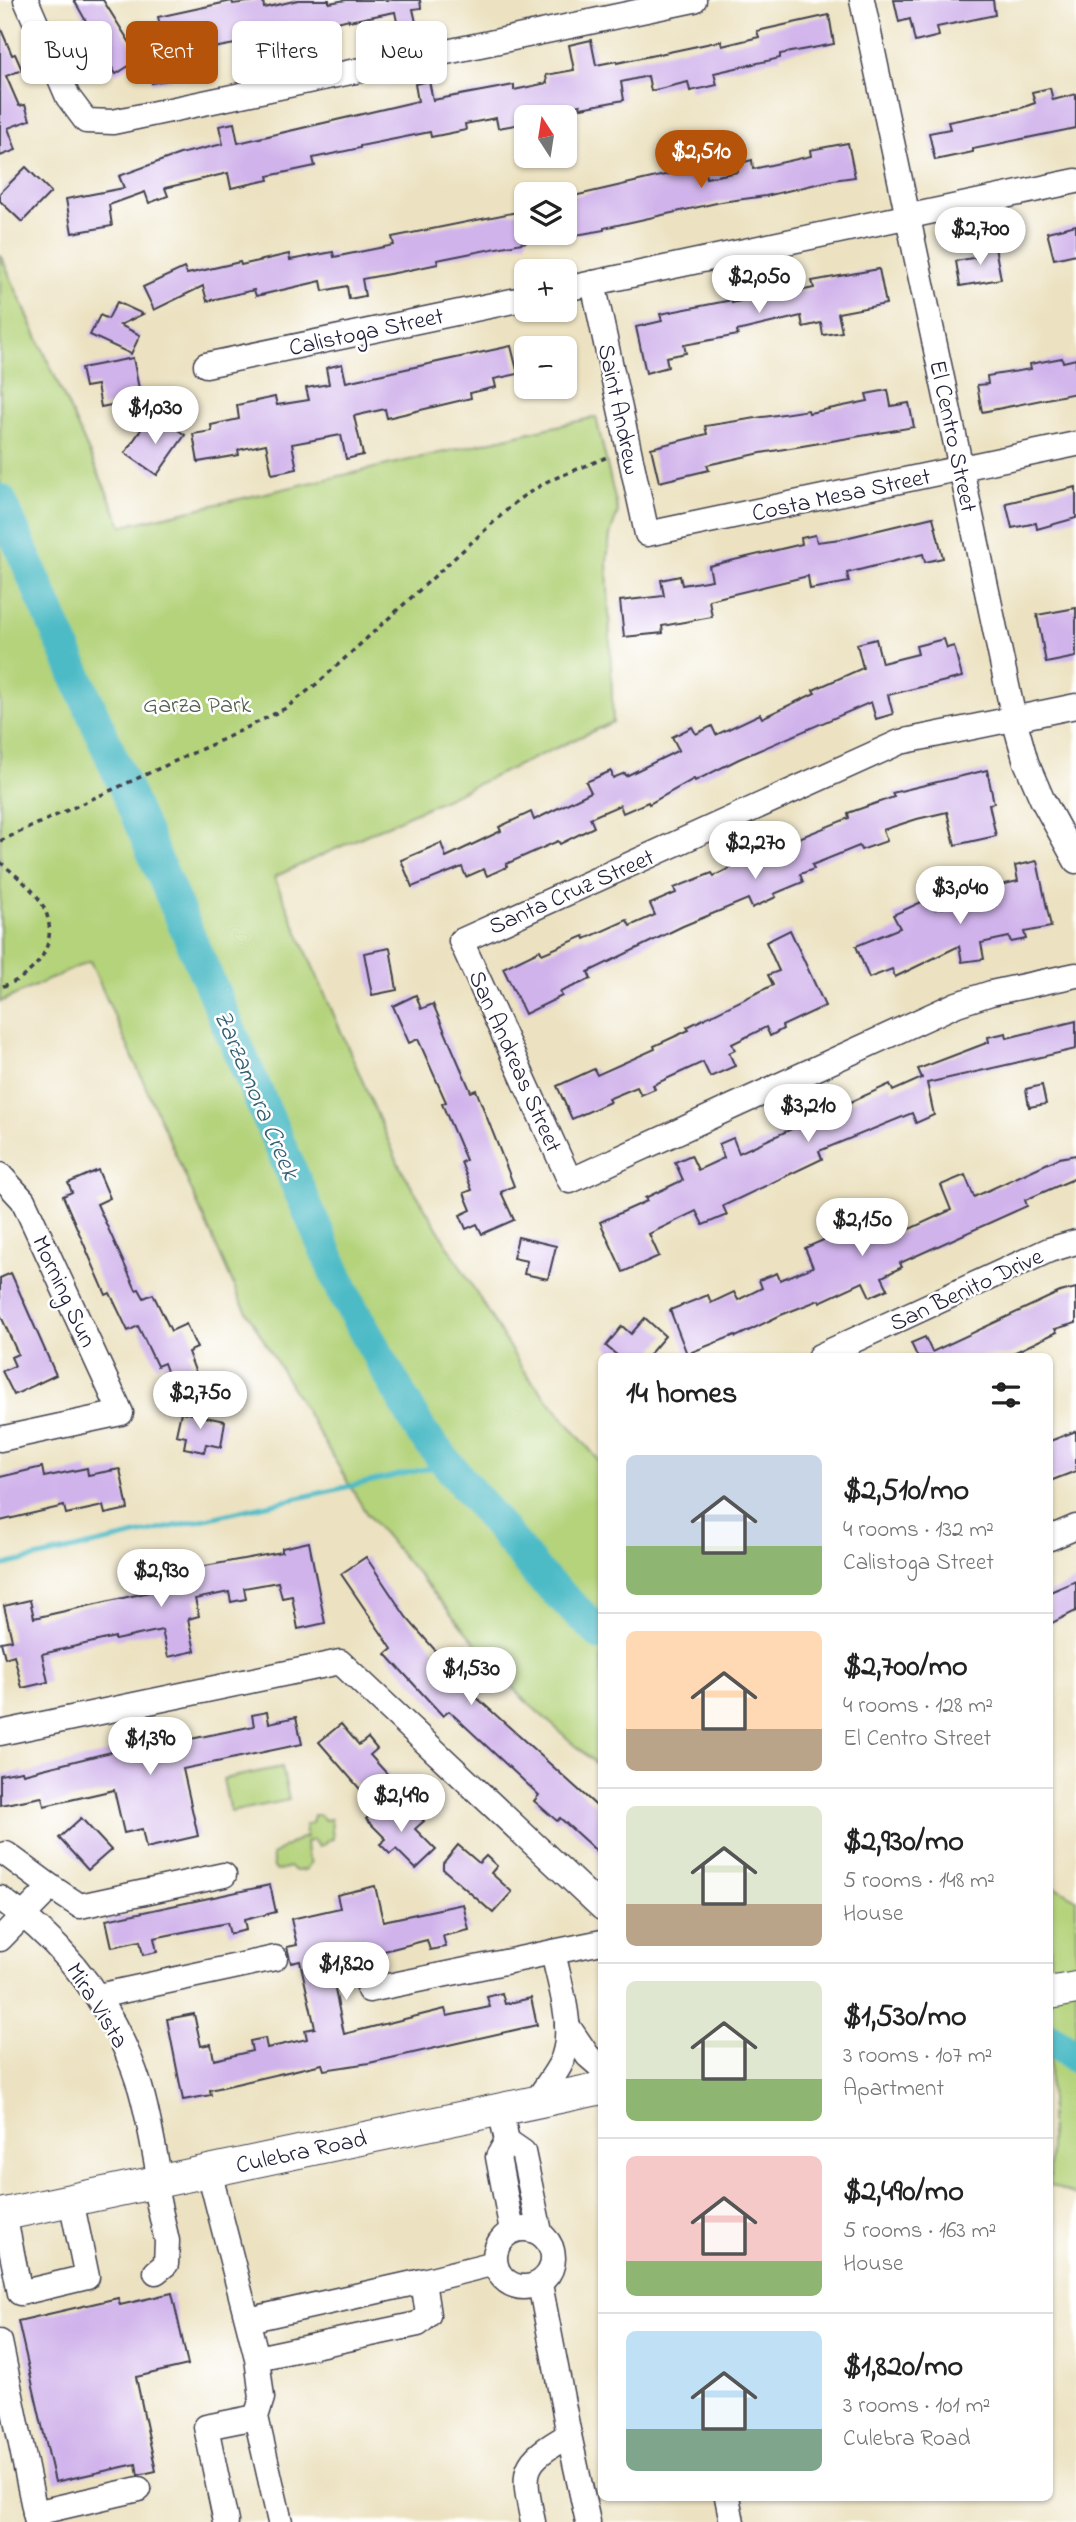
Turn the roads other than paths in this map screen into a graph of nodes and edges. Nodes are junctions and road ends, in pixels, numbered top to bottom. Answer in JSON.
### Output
{"nodes":[{"id":1,"x":26,"y":0,"type":"edge"},
{"id":2,"x":694,"y":0,"type":"edge"},
{"id":3,"x":862,"y":0,"type":"edge"},
{"id":4,"x":1076,"y":181,"type":"edge"},
{"id":5,"x":908,"y":217,"type":"junction"},
{"id":6,"x":593,"y":284,"type":"junction"},
{"id":7,"x":577,"y":287,"type":"edge"},
{"id":8,"x":514,"y":301,"type":"edge"},
{"id":9,"x":206,"y":365,"type":"dead end"},
{"id":10,"x":1076,"y":444,"type":"edge"},
{"id":11,"x":960,"y":468,"type":"junction"},
{"id":12,"x":647,"y":534,"type":"joint"},
{"id":13,"x":1076,"y":706,"type":"edge"},
{"id":14,"x":1014,"y":719,"type":"junction"},
{"id":15,"x":1076,"y":861,"type":"edge"},
{"id":16,"x":461,"y":941,"type":"joint"},
{"id":17,"x":1076,"y":975,"type":"edge"},
{"id":18,"x":0,"y":1175,"type":"edge"},
{"id":19,"x":1076,"y":1242,"type":"edge"},
{"id":20,"x":826,"y":1353,"type":"edge"},
{"id":21,"x":0,"y":1439,"type":"edge"},
{"id":22,"x":1076,"y":1527,"type":"edge"},
{"id":23,"x":1053,"y":1537,"type":"edge"},
{"id":24,"x":0,"y":1733,"type":"edge"},
{"id":25,"x":6,"y":1854,"type":"dead end"},
{"id":26,"x":224,"y":1875,"type":"dead end"},
{"id":27,"x":51,"y":1887,"type":"junction"},
{"id":28,"x":0,"y":1898,"type":"edge"},
{"id":29,"x":598,"y":1905,"type":"edge"},
{"id":30,"x":23,"y":1914,"type":"junction"},
{"id":31,"x":0,"y":1939,"type":"edge"},
{"id":32,"x":598,"y":1943,"type":"edge"},
{"id":33,"x":553,"y":1952,"type":"junction"},
{"id":34,"x":275,"y":1958,"type":"dead end"},
{"id":35,"x":1076,"y":1988,"type":"edge"},
{"id":36,"x":369,"y":1990,"type":"dead end"},
{"id":37,"x":1053,"y":1992,"type":"edge"},
{"id":38,"x":98,"y":1996,"type":"junction"},
{"id":39,"x":567,"y":2025,"type":"junction"},
{"id":40,"x":598,"y":2065,"type":"edge"},
{"id":41,"x":598,"y":2089,"type":"edge"},
{"id":42,"x":536,"y":2102,"type":"junction"},
{"id":43,"x":500,"y":2109,"type":"junction"},
{"id":44,"x":507,"y":2141,"type":"junction"},
{"id":45,"x":209,"y":2171,"type":"junction"},
{"id":46,"x":157,"y":2182,"type":"junction"},
{"id":47,"x":71,"y":2200,"type":"junction"},
{"id":48,"x":2,"y":2214,"type":"edge"},
{"id":49,"x":512,"y":2231,"type":"junction"},
{"id":50,"x":540,"y":2232,"type":"junction"},
{"id":51,"x":495,"y":2263,"type":"junction"},
{"id":52,"x":156,"y":2272,"type":"dead end"},
{"id":53,"x":423,"y":2281,"type":"junction"},
{"id":54,"x":540,"y":2284,"type":"junction"},
{"id":55,"x":10,"y":2298,"type":"edge"},
{"id":56,"x":248,"y":2320,"type":"junction"},
{"id":57,"x":0,"y":2342,"type":"edge"},
{"id":58,"x":257,"y":2358,"type":"junction"},
{"id":59,"x":256,"y":2417,"type":"junction"},
{"id":60,"x":569,"y":2435,"type":"junction"},
{"id":61,"x":139,"y":2489,"type":"dead end"},
{"id":62,"x":728,"y":2501,"type":"edge"},
{"id":63,"x":36,"y":2517,"type":"edge"},
{"id":64,"x":226,"y":2522,"type":"edge"},
{"id":65,"x":280,"y":2522,"type":"edge"},
{"id":66,"x":533,"y":2522,"type":"edge"},
{"id":67,"x":588,"y":2522,"type":"edge"},
{"id":68,"x":732,"y":2522,"type":"edge"}],
"edges":[{"from":1,"to":2,"type":"street"},
{"from":3,"to":5,"type":"street","name":"El Centro Street"},
{"from":4,"to":5,"type":"street"},
{"from":5,"to":6,"type":"street"},
{"from":5,"to":11,"type":"street","name":"El Centro Street"},
{"from":6,"to":7,"type":"street"},
{"from":6,"to":12,"type":"street","name":"Saint Andrew"},
{"from":8,"to":9,"type":"street","name":"Calistoga Street"},
{"from":10,"to":11,"type":"street","name":"Costa Mesa Street"},
{"from":11,"to":12,"type":"street","name":"Costa Mesa Street"},
{"from":11,"to":14,"type":"street","name":"El Centro Street"},
{"from":13,"to":14,"type":"street","name":"Santa Cruz Street"},
{"from":14,"to":15,"type":"street","name":"El Centro Street"},
{"from":14,"to":16,"type":"street","name":"Santa Cruz Street"},
{"from":16,"to":17,"type":"street","name":"San Andreas Street"},
{"from":18,"to":21,"type":"street","name":"Morning Sun"},
{"from":19,"to":20,"type":"street","name":"San Benito Drive"},
{"from":22,"to":23,"type":"street"},
{"from":24,"to":29,"type":"street"},
{"from":25,"to":27,"type":"street"},
{"from":26,"to":27,"type":"street"},
{"from":27,"to":30,"type":"street"},
{"from":28,"to":30,"type":"street","name":"Mira Vista"},
{"from":30,"to":31,"type":"street"},
{"from":30,"to":38,"type":"street","name":"Mira Vista"},
{"from":32,"to":33,"type":"street"},
{"from":33,"to":36,"type":"street"},
{"from":33,"to":39,"type":"street"},
{"from":34,"to":38,"type":"street"},
{"from":35,"to":37,"type":"main road"},
{"from":38,"to":46,"type":"street","name":"Mira Vista"},
{"from":39,"to":40,"type":"street"},
{"from":39,"to":42,"type":"street"},
{"from":41,"to":42,"type":"main road","name":"Culebra Road"},
{"from":42,"to":43,"type":"main road","name":"Culebra Road"},
{"from":43,"to":44,"type":"street"},
{"from":43,"to":45,"type":"main road","name":"Culebra Road"},
{"from":44,"to":49,"type":"street"},
{"from":44,"to":50,"type":"street"},
{"from":45,"to":46,"type":"main road","name":"Culebra Road"},
{"from":45,"to":56,"type":"street"},
{"from":46,"to":47,"type":"main road","name":"Culebra Road"},
{"from":46,"to":52,"type":"street","name":"Mira Vista"},
{"from":47,"to":48,"type":"main road","name":"Culebra Road"},
{"from":47,"to":55,"type":"street"},
{"from":48,"to":55,"type":"street"},
{"from":49,"to":50,"type":"street"},
{"from":49,"to":51,"type":"street"},
{"from":50,"to":54,"type":"street"},
{"from":51,"to":53,"type":"street"},
{"from":51,"to":54,"type":"street"},
{"from":53,"to":56,"type":"street"},
{"from":53,"to":58,"type":"street"},
{"from":54,"to":60,"type":"street"},
{"from":56,"to":58,"type":"street"},
{"from":57,"to":63,"type":"street"},
{"from":58,"to":59,"type":"street"},
{"from":59,"to":64,"type":"street"},
{"from":59,"to":65,"type":"street"},
{"from":60,"to":66,"type":"street"},
{"from":60,"to":67,"type":"street"},
{"from":61,"to":63,"type":"street"},
{"from":62,"to":68,"type":"street"}]}
